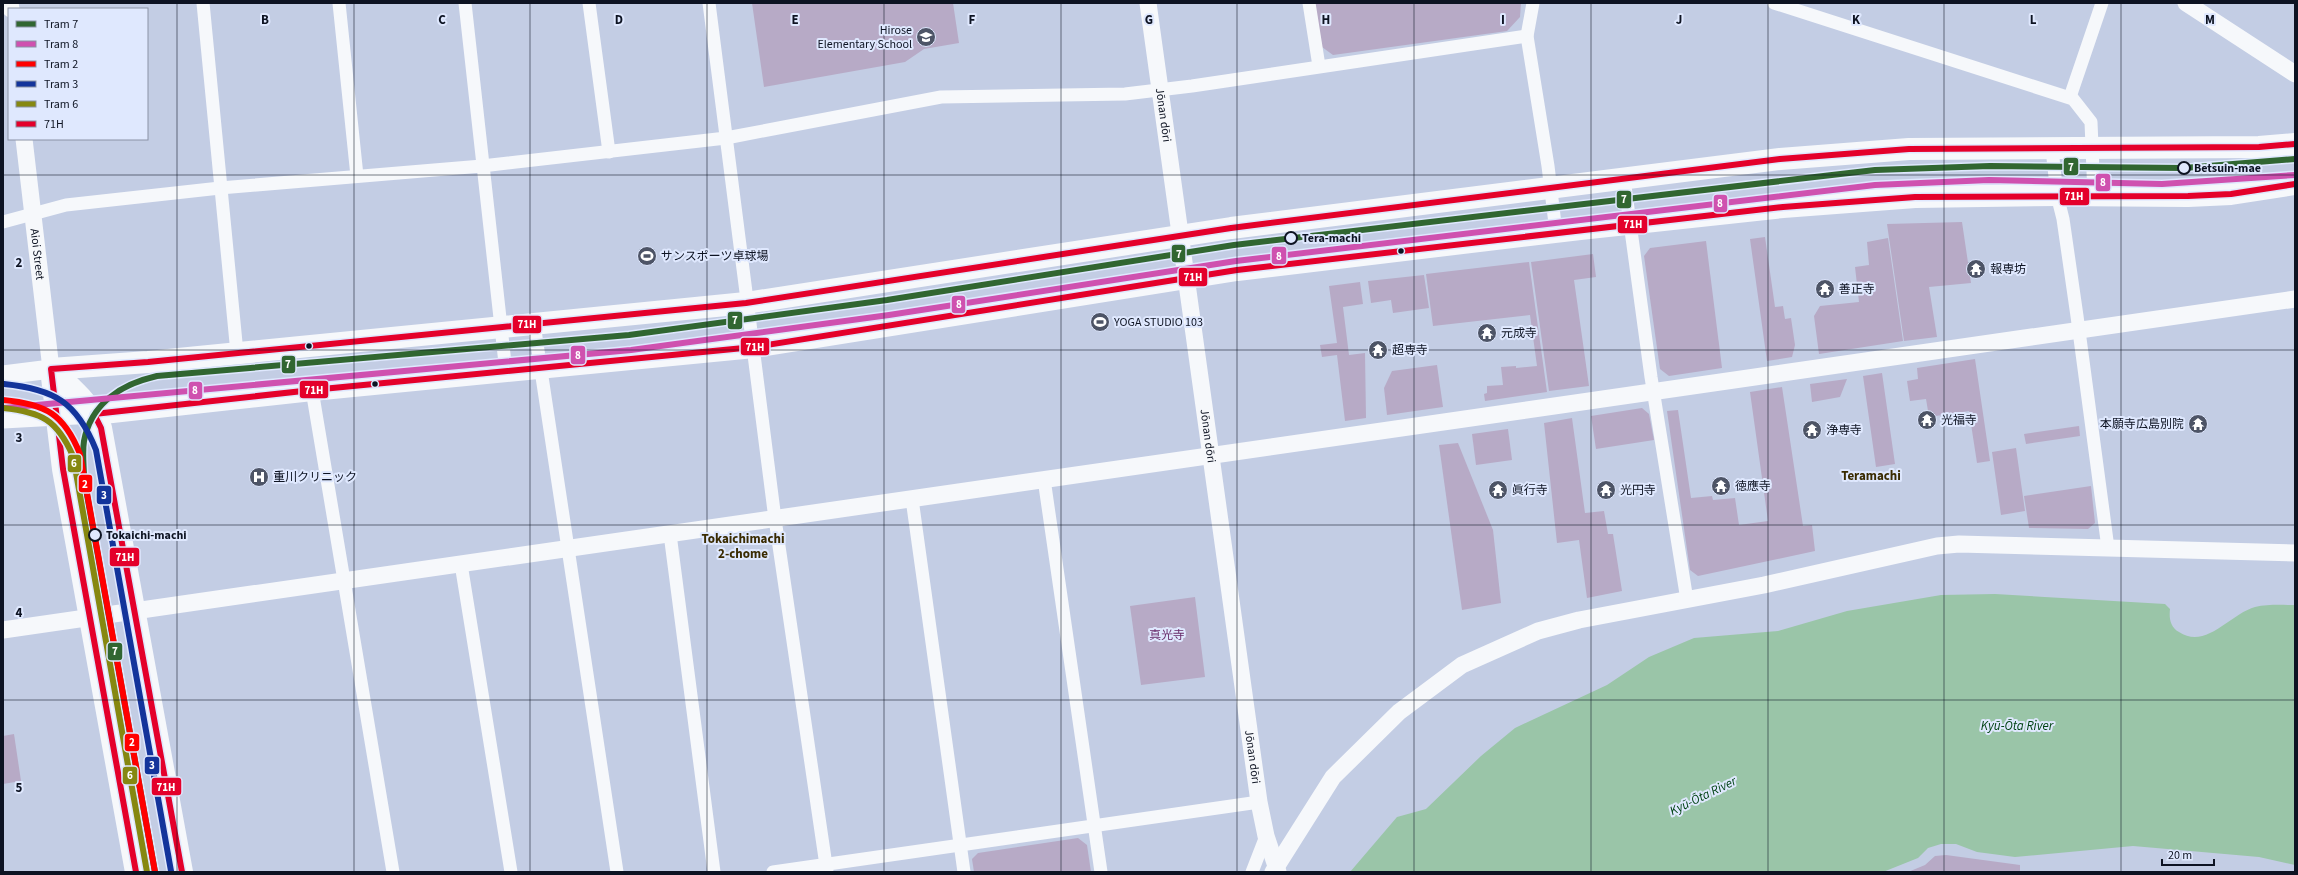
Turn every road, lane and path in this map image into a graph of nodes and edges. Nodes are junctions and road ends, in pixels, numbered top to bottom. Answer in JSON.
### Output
{"nodes":[{"id":1,"x":203,"y":3,"type":"edge"},
{"id":2,"x":339,"y":3,"type":"edge"},
{"id":3,"x":465,"y":3,"type":"edge"},
{"id":4,"x":589,"y":3,"type":"edge"},
{"id":5,"x":709,"y":3,"type":"edge"},
{"id":6,"x":1148,"y":3,"type":"edge"},
{"id":7,"x":1309,"y":3,"type":"edge"},
{"id":8,"x":1533,"y":3,"type":"edge"},
{"id":9,"x":1774,"y":3,"type":"edge"},
{"id":10,"x":2102,"y":3,"type":"edge"},
{"id":11,"x":2186,"y":3,"type":"edge"},
{"id":12,"x":1527,"y":36,"type":"junction"},
{"id":13,"x":1319,"y":66,"type":"junction"},
{"id":14,"x":2295,"y":74,"type":"edge"},
{"id":15,"x":1160,"y":90,"type":"junction"},
{"id":16,"x":2070,"y":97,"type":"junction"},
{"id":17,"x":726,"y":138,"type":"junction"},
{"id":18,"x":24,"y":140,"type":"edge"},
{"id":19,"x":2295,"y":144,"type":"edge"},
{"id":20,"x":2092,"y":148,"type":"junction"},
{"id":21,"x":2052,"y":149,"type":"junction"},
{"id":22,"x":609,"y":152,"type":"junction"},
{"id":23,"x":482,"y":166,"type":"junction"},
{"id":24,"x":357,"y":176,"type":"junction"},
{"id":25,"x":1624,"y":179,"type":"junction"},
{"id":26,"x":2295,"y":184,"type":"edge"},
{"id":27,"x":220,"y":188,"type":"junction"},
{"id":28,"x":1551,"y":188,"type":"junction"},
{"id":29,"x":2057,"y":195,"type":"junction"},
{"id":30,"x":2094,"y":196,"type":"junction"},
{"id":31,"x":32,"y":214,"type":"junction"},
{"id":32,"x":3,"y":222,"type":"edge"},
{"id":33,"x":1629,"y":224,"type":"junction"},
{"id":34,"x":1556,"y":232,"type":"junction"},
{"id":35,"x":1179,"y":236,"type":"junction"},
{"id":36,"x":1185,"y":278,"type":"junction"},
{"id":37,"x":2295,"y":299,"type":"edge"},
{"id":38,"x":746,"y":303,"type":"junction"},
{"id":39,"x":534,"y":324,"type":"junction"},
{"id":40,"x":500,"y":328,"type":"junction"},
{"id":41,"x":2079,"y":330,"type":"junction"},
{"id":42,"x":754,"y":347,"type":"junction"},
{"id":43,"x":237,"y":353,"type":"junction"},
{"id":44,"x":541,"y":368,"type":"junction"},
{"id":45,"x":51,"y":370,"type":"junction"},
{"id":46,"x":506,"y":372,"type":"junction"},
{"id":47,"x":3,"y":375,"type":"edge"},
{"id":48,"x":312,"y":390,"type":"junction"},
{"id":49,"x":1654,"y":390,"type":"junction"},
{"id":50,"x":94,"y":414,"type":"junction"},
{"id":51,"x":56,"y":416,"type":"junction"},
{"id":52,"x":3,"y":419,"type":"edge"},
{"id":53,"x":1209,"y":456,"type":"junction"},
{"id":54,"x":1044,"y":479,"type":"junction"},
{"id":55,"x":912,"y":499,"type":"junction"},
{"id":56,"x":775,"y":519,"type":"junction"},
{"id":57,"x":670,"y":534,"type":"junction"},
{"id":58,"x":2108,"y":548,"type":"junction"},
{"id":59,"x":567,"y":549,"type":"junction"},
{"id":60,"x":2295,"y":553,"type":"edge"},
{"id":61,"x":461,"y":564,"type":"junction"},
{"id":62,"x":344,"y":581,"type":"junction"},
{"id":63,"x":1687,"y":600,"type":"junction"},
{"id":64,"x":134,"y":612,"type":"junction"},
{"id":65,"x":90,"y":617,"type":"junction"},
{"id":66,"x":3,"y":630,"type":"edge"},
{"id":67,"x":1259,"y":802,"type":"junction"},
{"id":68,"x":1095,"y":826,"type":"junction"},
{"id":69,"x":1266,"y":836,"type":"junction"},
{"id":70,"x":960,"y":845,"type":"junction"},
{"id":71,"x":826,"y":868,"type":"edge"},
{"id":72,"x":1275,"y":870,"type":"edge"},
{"id":73,"x":136,"y":872,"type":"edge"},
{"id":74,"x":182,"y":872,"type":"edge"},
{"id":75,"x":393,"y":872,"type":"edge"},
{"id":76,"x":510,"y":872,"type":"edge"},
{"id":77,"x":617,"y":872,"type":"edge"},
{"id":78,"x":714,"y":872,"type":"edge"},
{"id":79,"x":774,"y":872,"type":"edge"},
{"id":80,"x":964,"y":872,"type":"edge"},
{"id":81,"x":1101,"y":872,"type":"edge"},
{"id":82,"x":1252,"y":872,"type":"edge"}],
"edges":[{"from":1,"to":27,"type":"street"},
{"from":2,"to":24,"type":"street"},
{"from":3,"to":23,"type":"street"},
{"from":4,"to":22,"type":"street"},
{"from":5,"to":17,"type":"street"},
{"from":6,"to":15,"type":"street","name":"Jōnan dōri"},
{"from":7,"to":13,"type":"street"},
{"from":8,"to":12,"type":"street"},
{"from":9,"to":16,"type":"street"},
{"from":10,"to":16,"type":"street"},
{"from":11,"to":14,"type":"street"},
{"from":12,"to":13,"type":"street"},
{"from":12,"to":28,"type":"street"},
{"from":13,"to":15,"type":"street"},
{"from":15,"to":17,"type":"street"},
{"from":15,"to":35,"type":"street","name":"Jōnan dōri"},
{"from":16,"to":20,"type":"street"},
{"from":17,"to":22,"type":"street"},
{"from":17,"to":38,"type":"street"},
{"from":18,"to":31,"type":"street","name":"Aioi Street"},
{"from":19,"to":20,"type":"highway"},
{"from":20,"to":21,"type":"highway"},
{"from":20,"to":30,"type":"street"},
{"from":21,"to":25,"type":"highway"},
{"from":21,"to":29,"type":"street"},
{"from":22,"to":23,"type":"street"},
{"from":23,"to":24,"type":"street"},
{"from":23,"to":40,"type":"street"},
{"from":24,"to":27,"type":"street"},
{"from":25,"to":28,"type":"highway"},
{"from":25,"to":33,"type":"street"},
{"from":26,"to":30,"type":"highway"},
{"from":27,"to":31,"type":"street"},
{"from":27,"to":43,"type":"street"},
{"from":28,"to":34,"type":"street"},
{"from":28,"to":35,"type":"highway"},
{"from":29,"to":30,"type":"highway"},
{"from":29,"to":33,"type":"highway"},
{"from":29,"to":41,"type":"street"},
{"from":31,"to":32,"type":"street"},
{"from":31,"to":45,"type":"street","name":"Aioi Street"},
{"from":33,"to":34,"type":"highway"},
{"from":33,"to":49,"type":"street"},
{"from":34,"to":36,"type":"highway"},
{"from":35,"to":36,"type":"street","name":"Jōnan dōri"},
{"from":35,"to":38,"type":"highway"},
{"from":36,"to":42,"type":"highway"},
{"from":36,"to":53,"type":"street","name":"Jōnan dōri"},
{"from":37,"to":41,"type":"street"},
{"from":38,"to":39,"type":"highway"},
{"from":38,"to":42,"type":"street"},
{"from":39,"to":40,"type":"highway"},
{"from":39,"to":44,"type":"street"},
{"from":40,"to":43,"type":"highway"},
{"from":40,"to":46,"type":"street"},
{"from":41,"to":49,"type":"street"},
{"from":41,"to":58,"type":"street"},
{"from":42,"to":44,"type":"highway"},
{"from":42,"to":56,"type":"street"},
{"from":43,"to":45,"type":"highway"},
{"from":44,"to":46,"type":"highway"},
{"from":44,"to":59,"type":"street"},
{"from":45,"to":47,"type":"main road"},
{"from":45,"to":50,"type":"highway"},
{"from":45,"to":51,"type":"highway","name":"Aioi Street"},
{"from":46,"to":48,"type":"highway"},
{"from":48,"to":50,"type":"highway"},
{"from":48,"to":62,"type":"street"},
{"from":49,"to":53,"type":"street"},
{"from":49,"to":63,"type":"street"},
{"from":50,"to":51,"type":"main road"},
{"from":50,"to":64,"type":"highway"},
{"from":51,"to":52,"type":"main road"},
{"from":51,"to":65,"type":"highway","name":"Aioi Street"},
{"from":53,"to":54,"type":"street"},
{"from":53,"to":67,"type":"street","name":"Jōnan dōri"},
{"from":54,"to":55,"type":"street"},
{"from":54,"to":68,"type":"street"},
{"from":55,"to":56,"type":"street"},
{"from":55,"to":70,"type":"street"},
{"from":56,"to":57,"type":"street"},
{"from":56,"to":71,"type":"street"},
{"from":57,"to":59,"type":"street"},
{"from":57,"to":78,"type":"street"},
{"from":58,"to":60,"type":"street"},
{"from":58,"to":63,"type":"street"},
{"from":59,"to":61,"type":"street"},
{"from":59,"to":77,"type":"street"},
{"from":61,"to":62,"type":"street"},
{"from":61,"to":76,"type":"street"},
{"from":62,"to":64,"type":"street"},
{"from":62,"to":75,"type":"street"},
{"from":63,"to":72,"type":"street"},
{"from":64,"to":65,"type":"street"},
{"from":64,"to":74,"type":"highway"},
{"from":65,"to":66,"type":"street"},
{"from":65,"to":73,"type":"highway","name":"Aioi Street"},
{"from":67,"to":68,"type":"street"},
{"from":67,"to":69,"type":"street","name":"Jōnan dōri"},
{"from":68,"to":70,"type":"street"},
{"from":68,"to":81,"type":"street"},
{"from":69,"to":72,"type":"street","name":"Jōnan dōri"},
{"from":69,"to":82,"type":"street"},
{"from":70,"to":71,"type":"street"},
{"from":70,"to":80,"type":"street"},
{"from":71,"to":79,"type":"street"}]}
